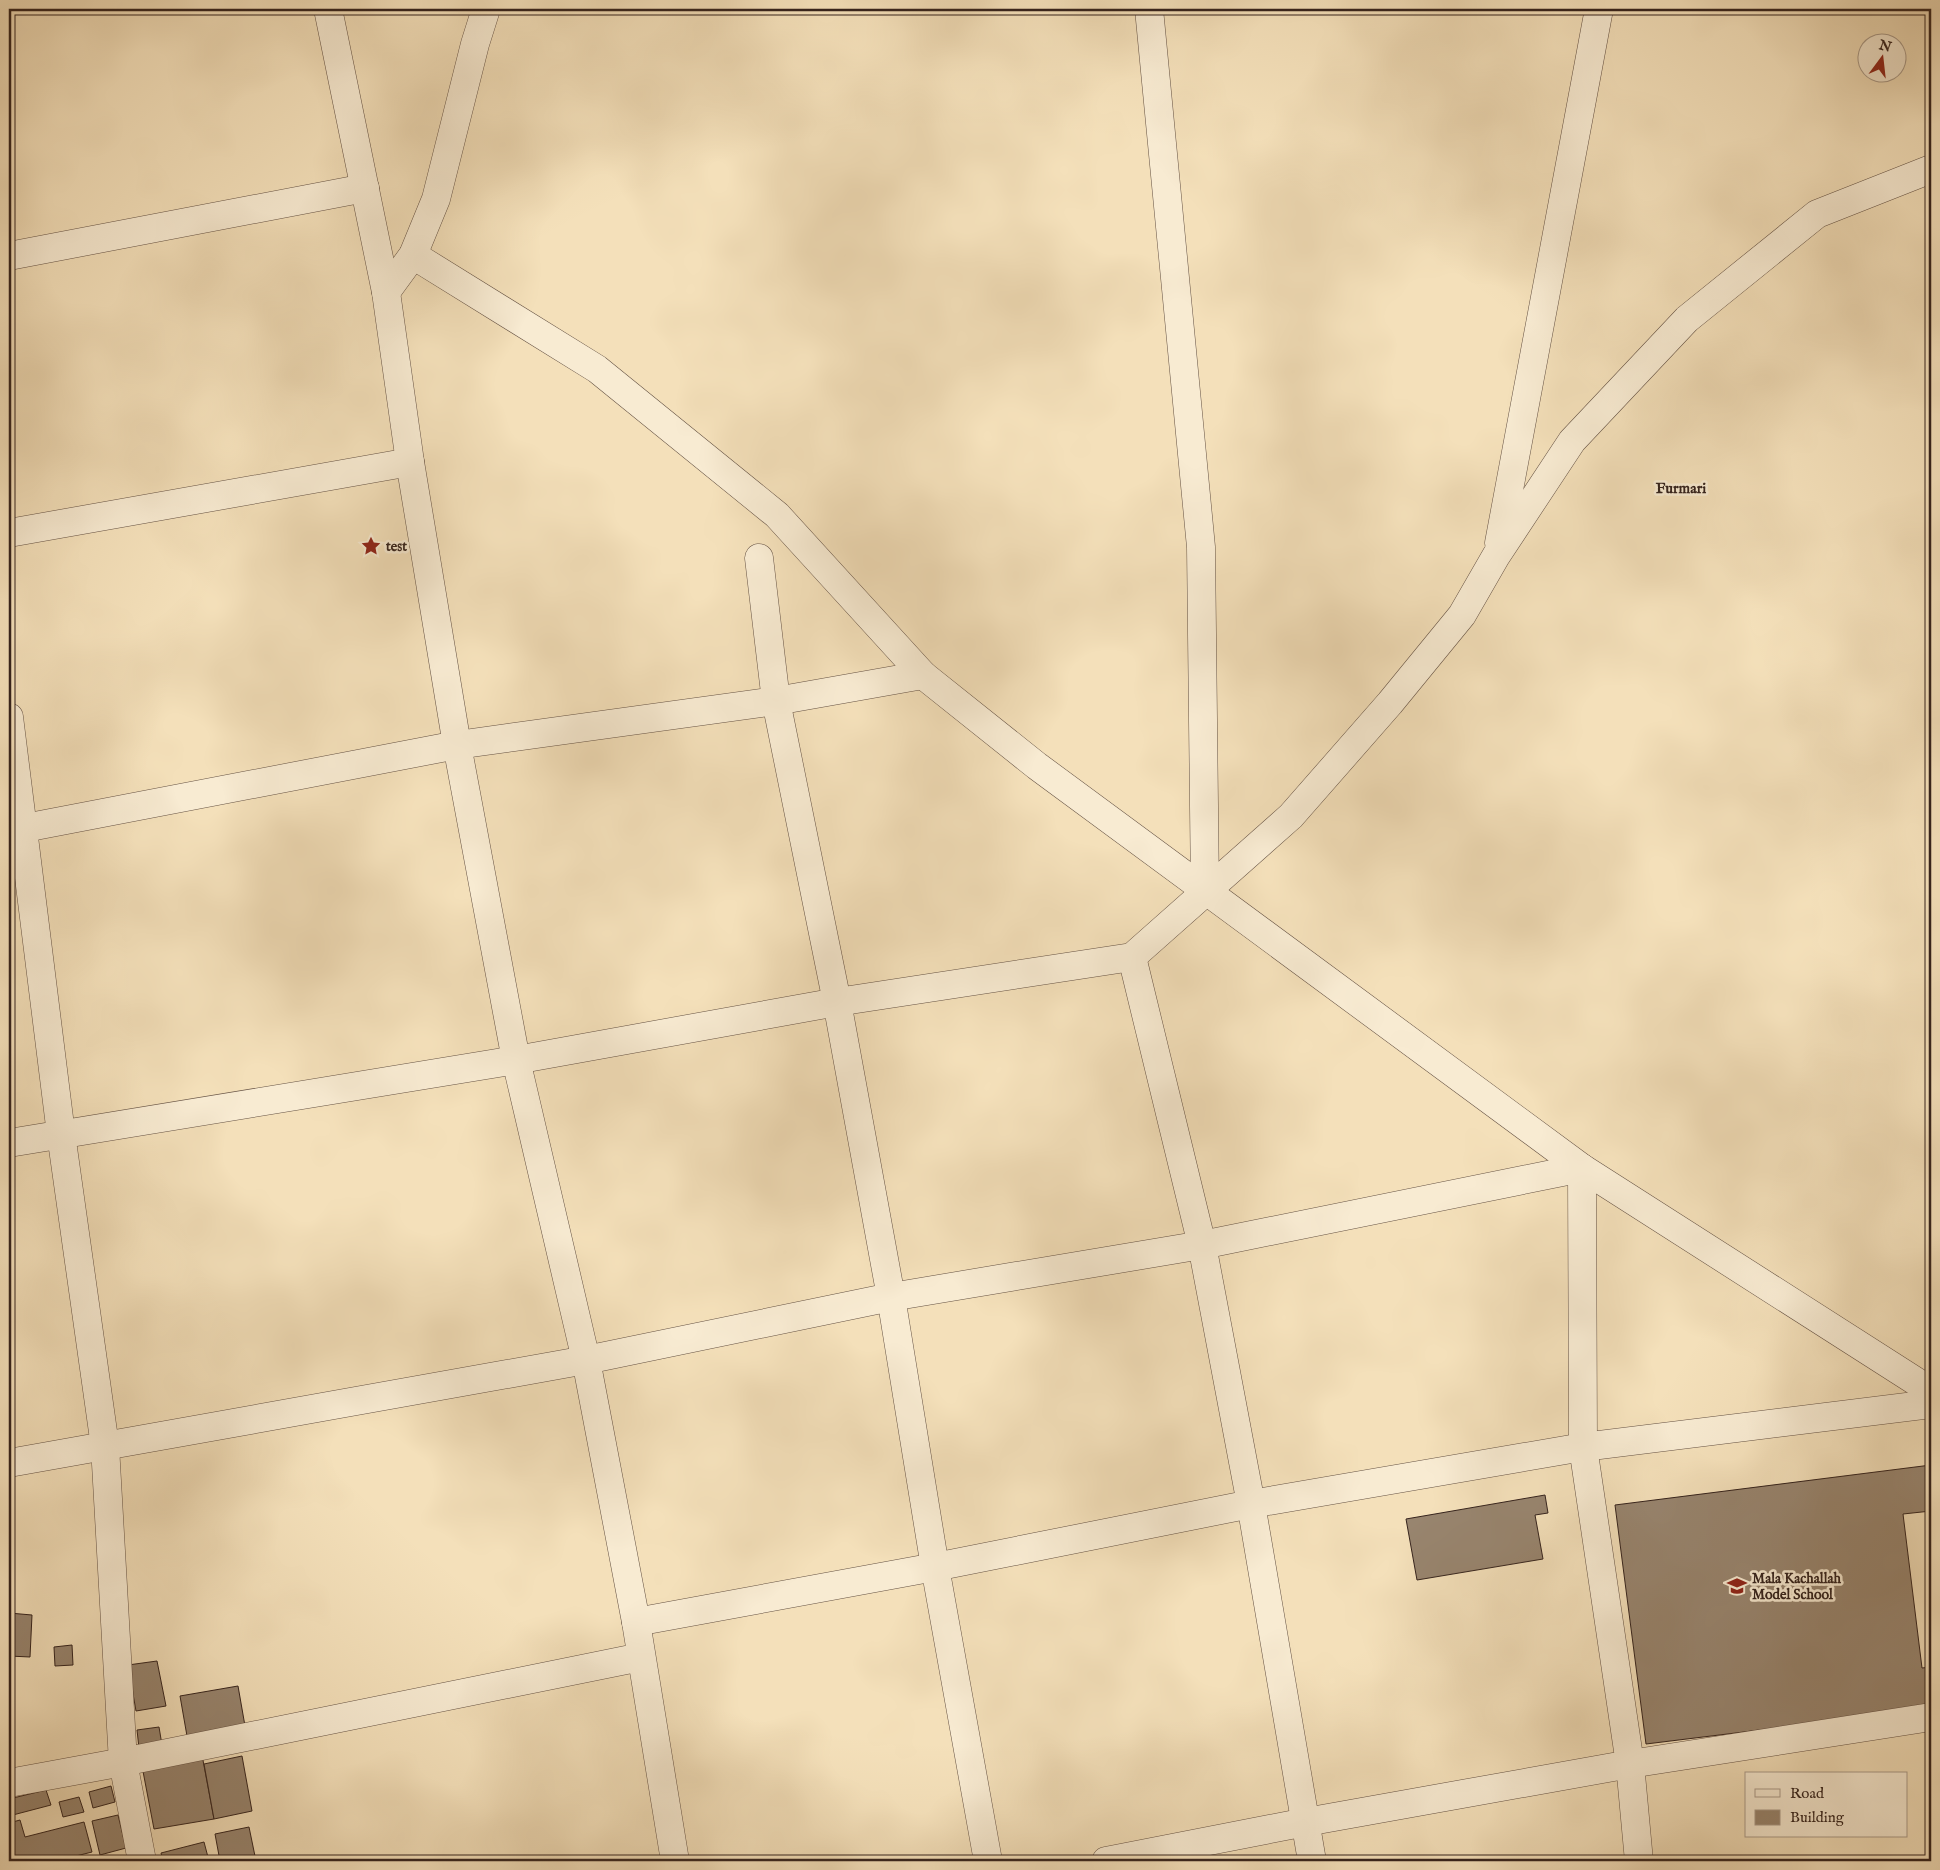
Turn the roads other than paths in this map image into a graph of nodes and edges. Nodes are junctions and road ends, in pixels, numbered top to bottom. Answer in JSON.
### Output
{"nodes":[{"id":1,"x":328,"y":9,"type":"edge"},
{"id":2,"x":486,"y":9,"type":"edge"},
{"id":3,"x":1149,"y":9,"type":"edge"},
{"id":4,"x":1599,"y":9,"type":"edge"},
{"id":5,"x":1931,"y":169,"type":"edge"},
{"id":6,"x":364,"y":188,"type":"junction"},
{"id":7,"x":413,"y":255,"type":"junction"},
{"id":8,"x":9,"y":256,"type":"edge"},
{"id":9,"x":386,"y":292,"type":"junction"},
{"id":10,"x":410,"y":462,"type":"junction"},
{"id":11,"x":9,"y":533,"type":"edge"},
{"id":12,"x":1496,"y":556,"type":"junction"},
{"id":13,"x":758,"y":558,"type":"dead end"},
{"id":14,"x":923,"y":675,"type":"junction"},
{"id":15,"x":776,"y":701,"type":"junction"},
{"id":16,"x":9,"y":717,"type":"edge"},
{"id":17,"x":457,"y":745,"type":"junction"},
{"id":18,"x":16,"y":830,"type":"edge"},
{"id":19,"x":1205,"y":892,"type":"junction"},
{"id":20,"x":1132,"y":957,"type":"junction"},
{"id":21,"x":837,"y":1002,"type":"junction"},
{"id":22,"x":516,"y":1060,"type":"junction"},
{"id":23,"x":61,"y":1134,"type":"junction"},
{"id":24,"x":9,"y":1143,"type":"edge"},
{"id":25,"x":1582,"y":1168,"type":"junction"},
{"id":26,"x":1202,"y":1245,"type":"junction"},
{"id":27,"x":891,"y":1297,"type":"junction"},
{"id":28,"x":586,"y":1360,"type":"junction"},
{"id":29,"x":1931,"y":1391,"type":"edge"},
{"id":30,"x":1931,"y":1404,"type":"edge"},
{"id":31,"x":105,"y":1446,"type":"junction"},
{"id":32,"x":1583,"y":1447,"type":"junction"},
{"id":33,"x":9,"y":1463,"type":"edge"},
{"id":34,"x":1251,"y":1504,"type":"junction"},
{"id":35,"x":935,"y":1567,"type":"junction"},
{"id":36,"x":636,"y":1622,"type":"junction"},
{"id":37,"x":641,"y":1657,"type":"junction"},
{"id":38,"x":1931,"y":1717,"type":"edge"},
{"id":39,"x":123,"y":1762,"type":"junction"},
{"id":40,"x":1630,"y":1764,"type":"junction"},
{"id":41,"x":9,"y":1783,"type":"edge"},
{"id":42,"x":1306,"y":1822,"type":"junction"},
{"id":43,"x":142,"y":1861,"type":"edge"},
{"id":44,"x":675,"y":1861,"type":"edge"},
{"id":45,"x":988,"y":1861,"type":"edge"},
{"id":46,"x":1106,"y":1861,"type":"edge"},
{"id":47,"x":1312,"y":1861,"type":"edge"},
{"id":48,"x":1639,"y":1861,"type":"edge"}],
"edges":[{"from":1,"to":6,"type":"street"},
{"from":2,"to":7,"type":"street"},
{"from":3,"to":19,"type":"street"},
{"from":4,"to":12,"type":"street"},
{"from":5,"to":12,"type":"street"},
{"from":6,"to":8,"type":"street"},
{"from":6,"to":9,"type":"street"},
{"from":7,"to":9,"type":"street"},
{"from":7,"to":14,"type":"street"},
{"from":9,"to":10,"type":"street"},
{"from":10,"to":11,"type":"street"},
{"from":10,"to":17,"type":"street"},
{"from":12,"to":19,"type":"street"},
{"from":13,"to":15,"type":"street"},
{"from":14,"to":15,"type":"street"},
{"from":14,"to":19,"type":"street"},
{"from":15,"to":17,"type":"street"},
{"from":15,"to":21,"type":"street"},
{"from":16,"to":18,"type":"street"},
{"from":17,"to":18,"type":"street"},
{"from":17,"to":22,"type":"street"},
{"from":18,"to":23,"type":"street"},
{"from":19,"to":20,"type":"street"},
{"from":19,"to":25,"type":"street"},
{"from":20,"to":21,"type":"street"},
{"from":20,"to":26,"type":"street"},
{"from":21,"to":22,"type":"street"},
{"from":21,"to":27,"type":"street"},
{"from":22,"to":23,"type":"street"},
{"from":22,"to":28,"type":"street"},
{"from":23,"to":24,"type":"street"},
{"from":23,"to":31,"type":"street"},
{"from":25,"to":26,"type":"street"},
{"from":25,"to":29,"type":"street"},
{"from":25,"to":32,"type":"street"},
{"from":26,"to":27,"type":"street"},
{"from":26,"to":34,"type":"street"},
{"from":27,"to":28,"type":"street"},
{"from":27,"to":35,"type":"street"},
{"from":28,"to":31,"type":"street"},
{"from":28,"to":36,"type":"street"},
{"from":30,"to":32,"type":"street"},
{"from":31,"to":33,"type":"street"},
{"from":31,"to":39,"type":"street"},
{"from":32,"to":34,"type":"street"},
{"from":32,"to":40,"type":"street"},
{"from":34,"to":35,"type":"street"},
{"from":34,"to":42,"type":"street"},
{"from":35,"to":36,"type":"street"},
{"from":35,"to":45,"type":"street"},
{"from":36,"to":37,"type":"street"},
{"from":37,"to":39,"type":"street"},
{"from":37,"to":44,"type":"street"},
{"from":38,"to":40,"type":"street"},
{"from":39,"to":41,"type":"street"},
{"from":39,"to":43,"type":"street"},
{"from":40,"to":42,"type":"street"},
{"from":40,"to":48,"type":"street"},
{"from":42,"to":46,"type":"street"},
{"from":42,"to":47,"type":"street"}]}
